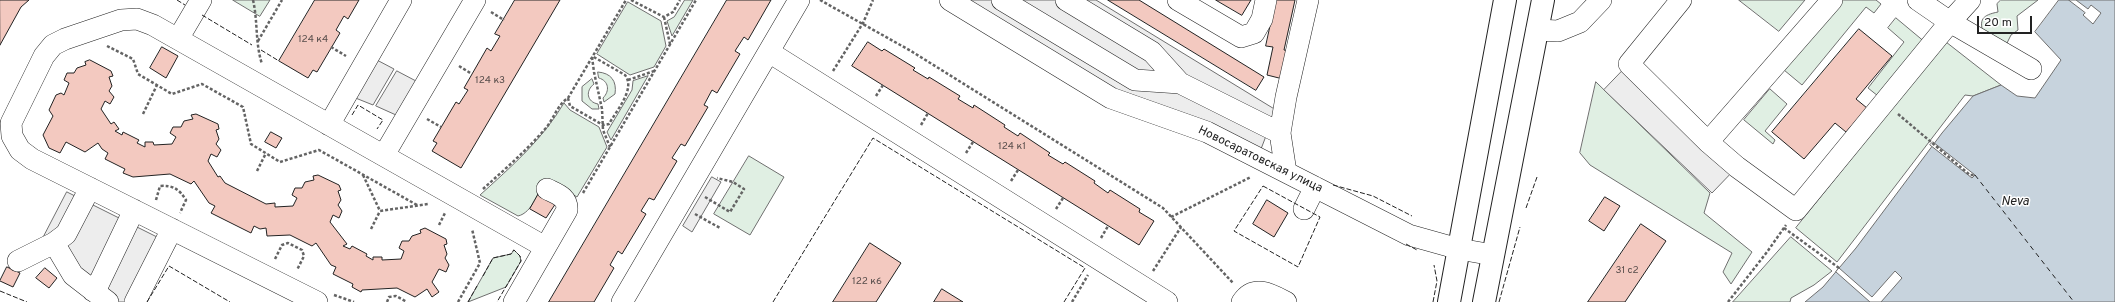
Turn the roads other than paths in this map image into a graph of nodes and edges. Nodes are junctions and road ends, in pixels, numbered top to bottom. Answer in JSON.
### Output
{"nodes":[{"id":1,"x":201,"y":0,"type":"edge"},
{"id":2,"x":401,"y":0,"type":"edge"},
{"id":3,"x":475,"y":0,"type":"edge"},
{"id":4,"x":799,"y":0,"type":"edge"},
{"id":5,"x":950,"y":0,"type":"edge"},
{"id":6,"x":1002,"y":0,"type":"edge"},
{"id":7,"x":1066,"y":0,"type":"edge"},
{"id":8,"x":1178,"y":0,"type":"edge"},
{"id":9,"x":1266,"y":0,"type":"edge"},
{"id":10,"x":1308,"y":0,"type":"edge"},
{"id":11,"x":1495,"y":0,"type":"edge"},
{"id":12,"x":1505,"y":0,"type":"edge"},
{"id":13,"x":1543,"y":0,"type":"edge"},
{"id":14,"x":1601,"y":0,"type":"edge"},
{"id":15,"x":1681,"y":0,"type":"edge"},
{"id":16,"x":1832,"y":0,"type":"edge"},
{"id":17,"x":1918,"y":0,"type":"edge"},
{"id":18,"x":1970,"y":0,"type":"edge"},
{"id":19,"x":1950,"y":22,"type":"junction"},
{"id":20,"x":1538,"y":30,"type":"junction"},
{"id":21,"x":1499,"y":37,"type":"junction"},
{"id":22,"x":178,"y":39,"type":"junction"},
{"id":23,"x":769,"y":52,"type":"junction"},
{"id":24,"x":2031,"y":69,"type":"dead end"},
{"id":25,"x":1180,"y":83,"type":"junction"},
{"id":26,"x":329,"y":125,"type":"junction"},
{"id":27,"x":1280,"y":133,"type":"junction"},
{"id":28,"x":1708,"y":142,"type":"junction"},
{"id":29,"x":384,"y":155,"type":"junction"},
{"id":30,"x":1286,"y":172,"type":"junction"},
{"id":31,"x":1315,"y":187,"type":"junction"},
{"id":32,"x":90,"y":188,"type":"junction"},
{"id":33,"x":547,"y":189,"type":"dead end"},
{"id":34,"x":1304,"y":209,"type":"dead end"},
{"id":35,"x":134,"y":210,"type":"junction"},
{"id":36,"x":175,"y":223,"type":"junction"},
{"id":37,"x":54,"y":243,"type":"junction"},
{"id":38,"x":546,"y":247,"type":"junction"},
{"id":39,"x":1459,"y":249,"type":"junction"},
{"id":40,"x":1493,"y":255,"type":"junction"},
{"id":41,"x":18,"y":260,"type":"dead end"},
{"id":42,"x":100,"y":297,"type":"edge"},
{"id":43,"x":1244,"y":299,"type":"edge"},
{"id":44,"x":135,"y":302,"type":"edge"},
{"id":45,"x":317,"y":302,"type":"edge"},
{"id":46,"x":514,"y":302,"type":"edge"},
{"id":47,"x":622,"y":302,"type":"edge"},
{"id":48,"x":1167,"y":302,"type":"edge"},
{"id":49,"x":1286,"y":302,"type":"edge"},
{"id":50,"x":1450,"y":302,"type":"edge"},
{"id":51,"x":1484,"y":302,"type":"edge"}],
"edges":[{"from":1,"to":22,"type":"street"},
{"from":2,"to":26,"type":"street"},
{"from":3,"to":29,"type":"street"},
{"from":4,"to":23,"type":"street"},
{"from":5,"to":30,"type":"street","name":"Новосаратовская улица"},
{"from":6,"to":25,"type":"street"},
{"from":7,"to":25,"type":"street"},
{"from":8,"to":9,"type":"street"},
{"from":10,"to":27,"type":"street"},
{"from":11,"to":21,"type":"street"},
{"from":12,"to":21,"type":"main road"},
{"from":13,"to":20,"type":"main road"},
{"from":14,"to":20,"type":"street"},
{"from":15,"to":28,"type":"street"},
{"from":16,"to":28,"type":"street"},
{"from":17,"to":19,"type":"street"},
{"from":18,"to":19,"type":"street"},
{"from":19,"to":24,"type":"street"},
{"from":19,"to":28,"type":"street"},
{"from":20,"to":40,"type":"main road"},
{"from":21,"to":39,"type":"main road"},
{"from":22,"to":26,"type":"street"},
{"from":22,"to":32,"type":"street"},
{"from":23,"to":47,"type":"street"},
{"from":23,"to":48,"type":"street"},
{"from":25,"to":27,"type":"street"},
{"from":26,"to":29,"type":"street"},
{"from":27,"to":30,"type":"street"},
{"from":29,"to":38,"type":"street"},
{"from":30,"to":31,"type":"street","name":"Новосаратовская улица"},
{"from":31,"to":34,"type":"street"},
{"from":31,"to":39,"type":"street","name":"Новосаратовская улица"},
{"from":32,"to":35,"type":"street"},
{"from":32,"to":37,"type":"street"},
{"from":33,"to":38,"type":"street"},
{"from":35,"to":36,"type":"street"},
{"from":35,"to":42,"type":"street"},
{"from":36,"to":44,"type":"street"},
{"from":36,"to":45,"type":"street"},
{"from":37,"to":41,"type":"street"},
{"from":37,"to":42,"type":"street"},
{"from":38,"to":46,"type":"street"},
{"from":39,"to":40,"type":"street","name":"Новосаратовская улица"},
{"from":39,"to":50,"type":"main road"},
{"from":40,"to":51,"type":"main road"},
{"from":43,"to":49,"type":"street"}]}
